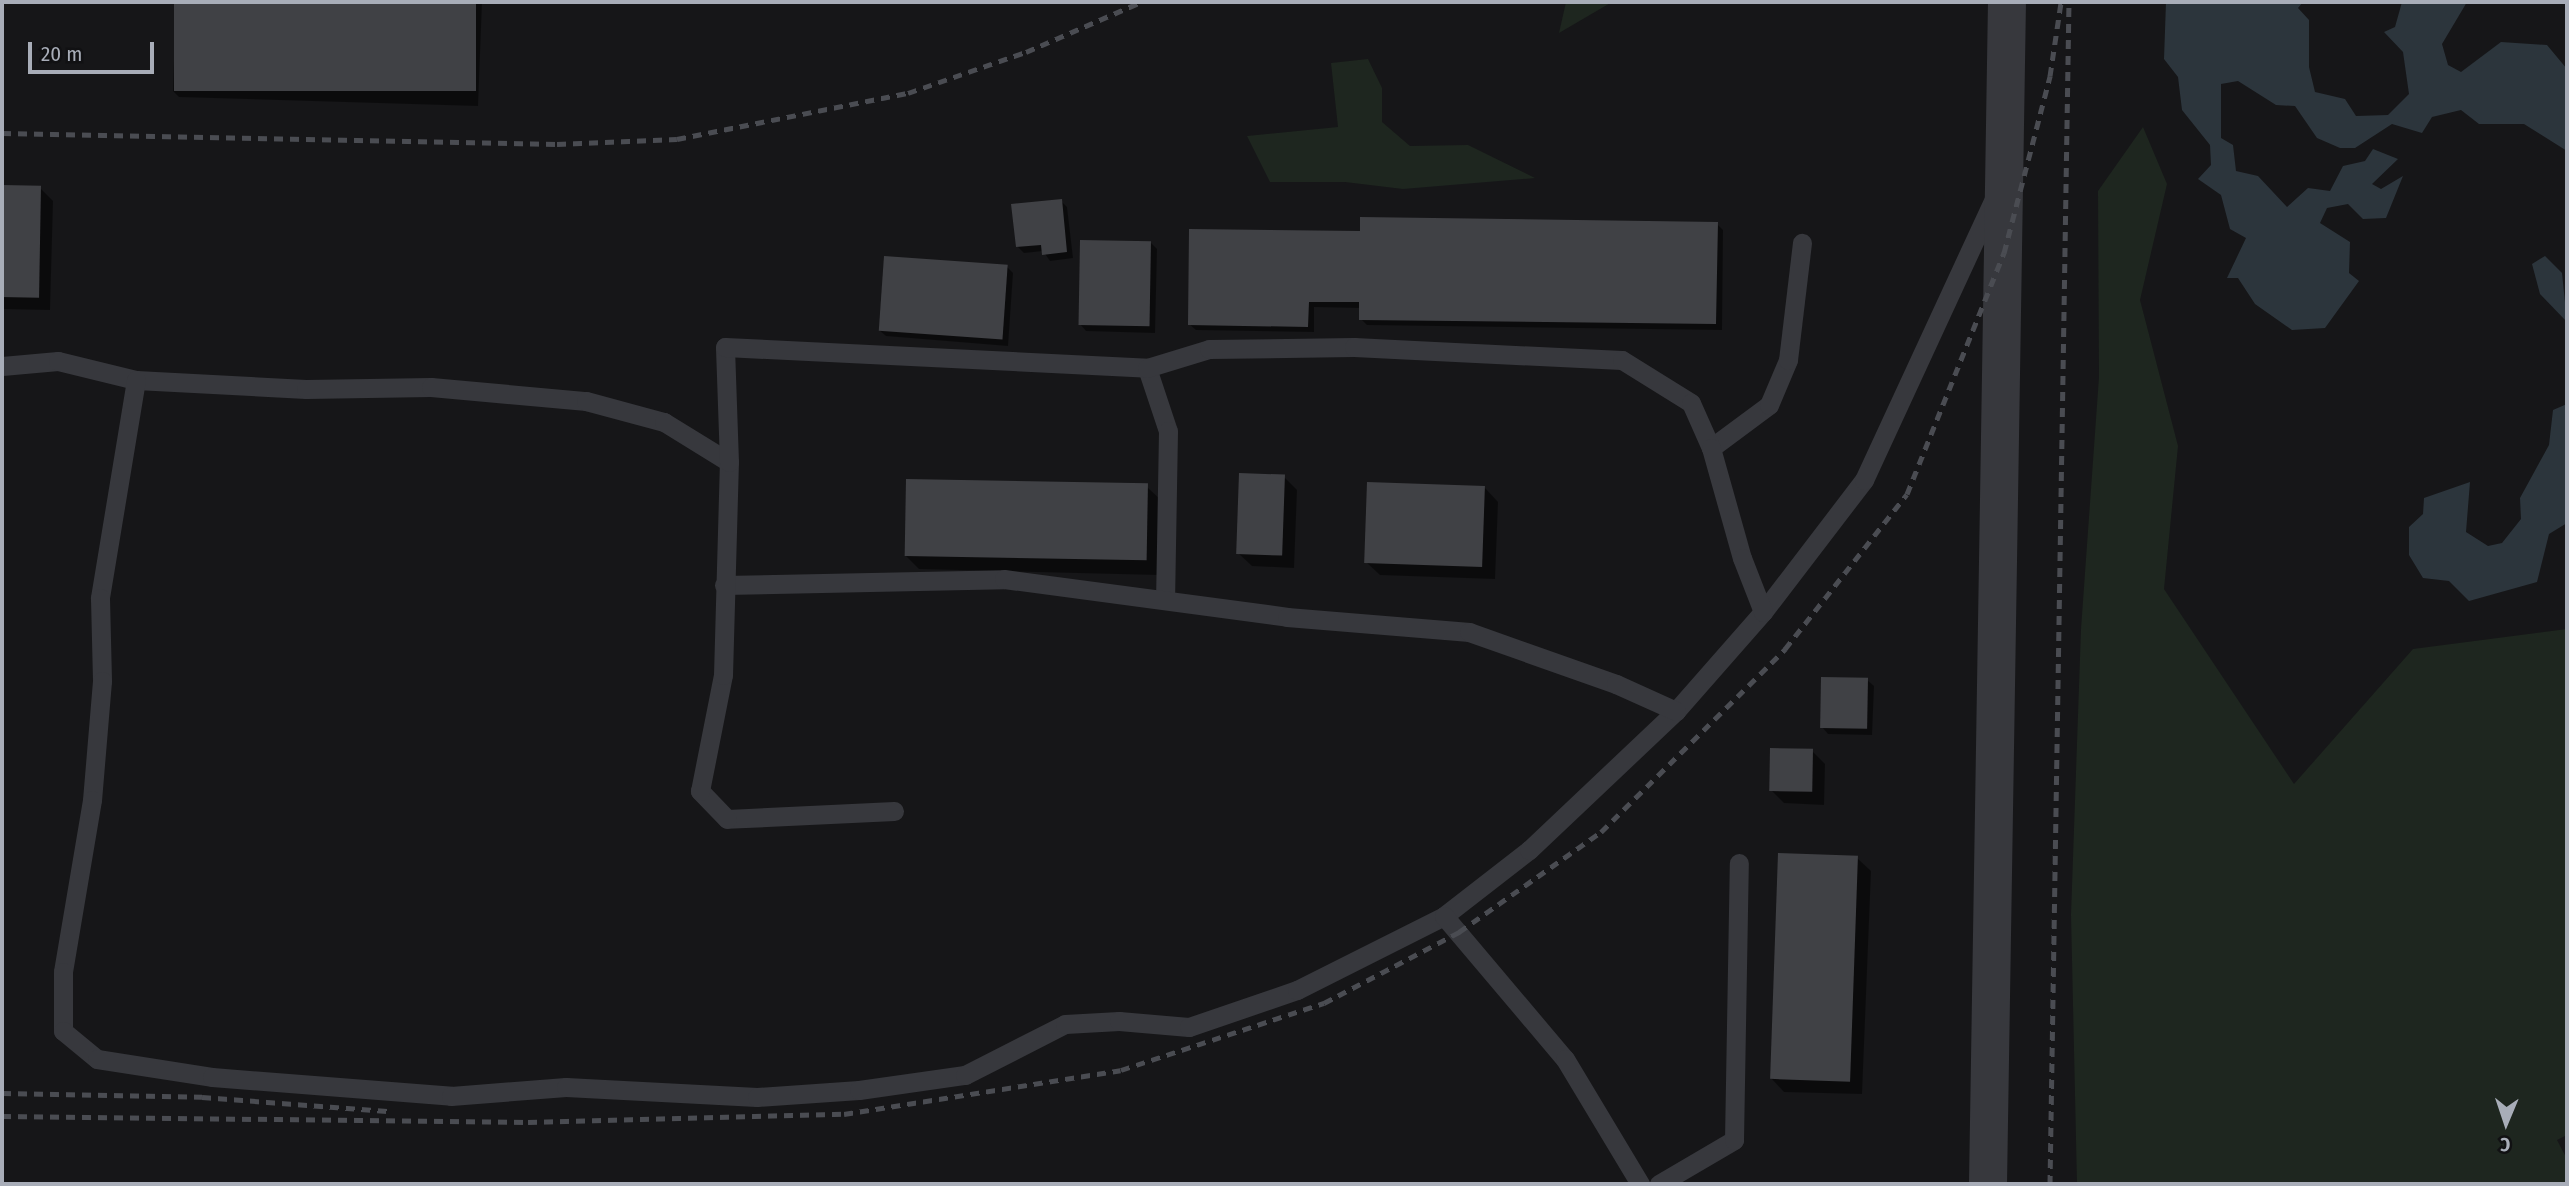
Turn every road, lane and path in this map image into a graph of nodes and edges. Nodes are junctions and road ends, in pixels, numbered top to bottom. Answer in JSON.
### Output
{"nodes":[{"id":1,"x":2007,"y":2,"type":"edge"},
{"id":2,"x":2005,"y":173,"type":"junction"},
{"id":3,"x":1802,"y":243,"type":"dead end"},
{"id":4,"x":2,"y":366,"type":"edge"},
{"id":5,"x":1147,"y":368,"type":"junction"},
{"id":6,"x":136,"y":380,"type":"junction"},
{"id":7,"x":1711,"y":448,"type":"junction"},
{"id":8,"x":729,"y":462,"type":"junction"},
{"id":9,"x":724,"y":585,"type":"junction"},
{"id":10,"x":1165,"y":600,"type":"junction"},
{"id":11,"x":1763,"y":612,"type":"junction"},
{"id":12,"x":1676,"y":711,"type":"junction"},
{"id":13,"x":894,"y":811,"type":"dead end"},
{"id":14,"x":1739,"y":863,"type":"dead end"},
{"id":15,"x":1444,"y":916,"type":"junction"},
{"id":16,"x":1640,"y":1184,"type":"edge"},
{"id":17,"x":1659,"y":1184,"type":"edge"},
{"id":18,"x":1988,"y":1184,"type":"edge"}],
"edges":[{"from":1,"to":2,"type":"street"},
{"from":2,"to":11,"type":"lane"},
{"from":2,"to":18,"type":"street"},
{"from":3,"to":7,"type":"lane"},
{"from":4,"to":6,"type":"lane"},
{"from":5,"to":7,"type":"lane"},
{"from":5,"to":8,"type":"lane"},
{"from":5,"to":10,"type":"lane"},
{"from":6,"to":8,"type":"lane"},
{"from":6,"to":15,"type":"lane"},
{"from":7,"to":11,"type":"lane"},
{"from":8,"to":9,"type":"lane"},
{"from":9,"to":10,"type":"lane"},
{"from":9,"to":13,"type":"lane"},
{"from":10,"to":12,"type":"lane"},
{"from":11,"to":12,"type":"lane"},
{"from":12,"to":15,"type":"lane"},
{"from":14,"to":17,"type":"lane"},
{"from":15,"to":16,"type":"lane"}]}
